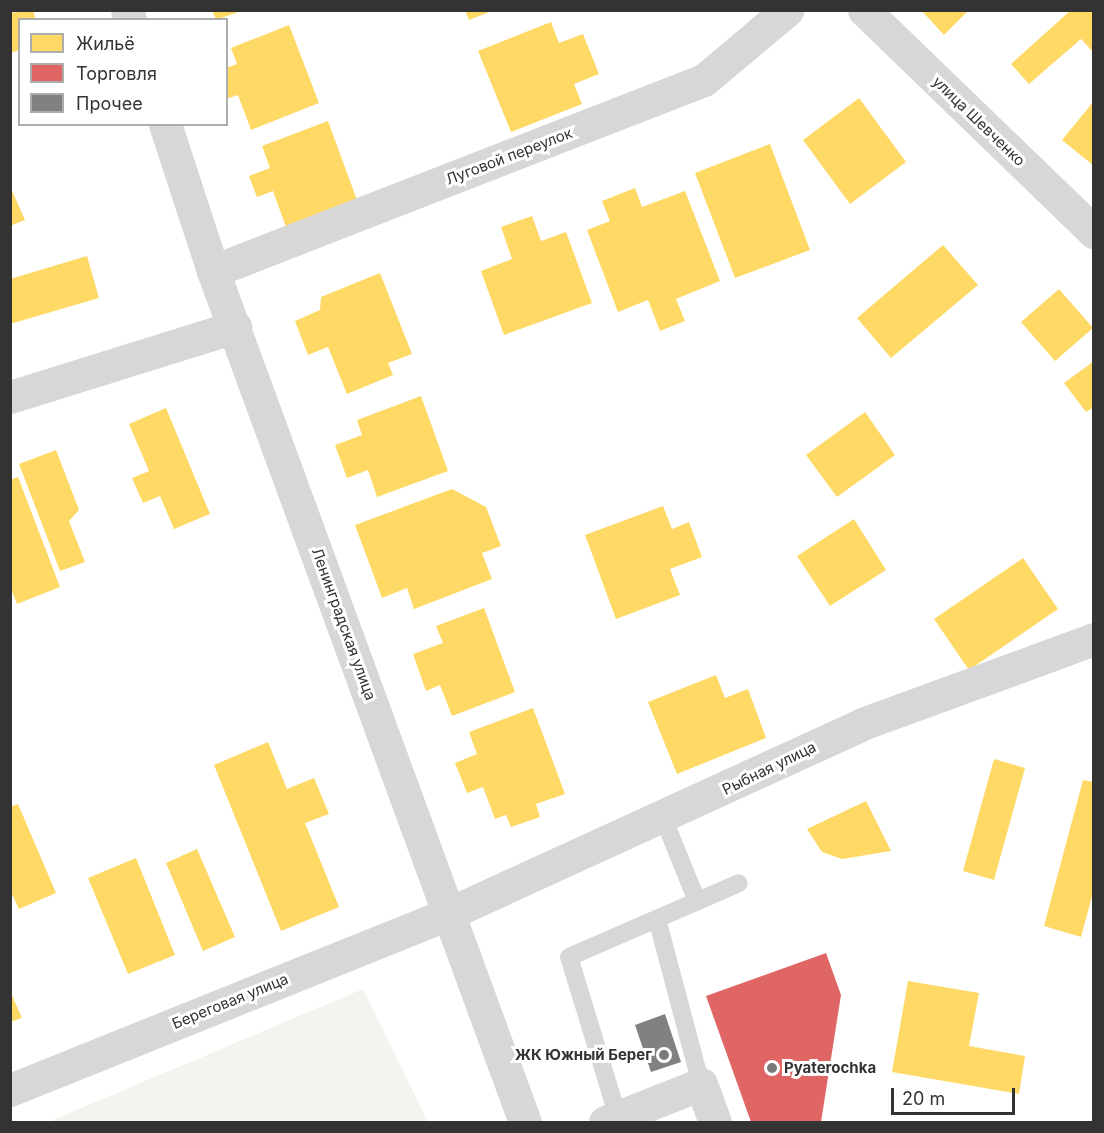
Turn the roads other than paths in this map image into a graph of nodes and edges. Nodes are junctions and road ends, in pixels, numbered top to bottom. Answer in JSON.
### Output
{"nodes":[{"id":1,"x":787,"y":10,"type":"edge"},
{"id":2,"x":864,"y":10,"type":"edge"},
{"id":3,"x":166,"y":126,"type":"edge"},
{"id":4,"x":1094,"y":232,"type":"edge"},
{"id":5,"x":213,"y":271,"type":"junction"},
{"id":6,"x":235,"y":327,"type":"junction"},
{"id":7,"x":10,"y":397,"type":"edge"},
{"id":8,"x":1094,"y":639,"type":"edge"},
{"id":9,"x":663,"y":817,"type":"junction"},
{"id":10,"x":739,"y":882,"type":"dead end"},
{"id":11,"x":697,"y":901,"type":"junction"},
{"id":12,"x":450,"y":913,"type":"junction"},
{"id":13,"x":657,"y":919,"type":"junction"},
{"id":14,"x":701,"y":1084,"type":"junction"},
{"id":15,"x":10,"y":1090,"type":"edge"},
{"id":16,"x":612,"y":1120,"type":"edge"},
{"id":17,"x":525,"y":1122,"type":"edge"},
{"id":18,"x":715,"y":1122,"type":"edge"}],
"edges":[{"from":1,"to":5,"type":"street","name":"Луговой переулок"},
{"from":2,"to":4,"type":"street","name":"улица Шевченко"},
{"from":3,"to":5,"type":"street","name":"Ленинградская улица"},
{"from":5,"to":6,"type":"street","name":"Ленинградская улица"},
{"from":6,"to":7,"type":"street"},
{"from":6,"to":12,"type":"street","name":"Ленинградская улица"},
{"from":8,"to":9,"type":"street","name":"Рыбная улица"},
{"from":9,"to":11,"type":"lane"},
{"from":9,"to":12,"type":"street","name":"Рыбная улица"},
{"from":10,"to":11,"type":"lane"},
{"from":11,"to":13,"type":"lane"},
{"from":12,"to":15,"type":"street","name":"Береговая улица"},
{"from":12,"to":17,"type":"street","name":"Ленинградская улица"},
{"from":13,"to":14,"type":"lane"},
{"from":13,"to":16,"type":"lane"},
{"from":14,"to":16,"type":"street"},
{"from":14,"to":18,"type":"street"}]}
